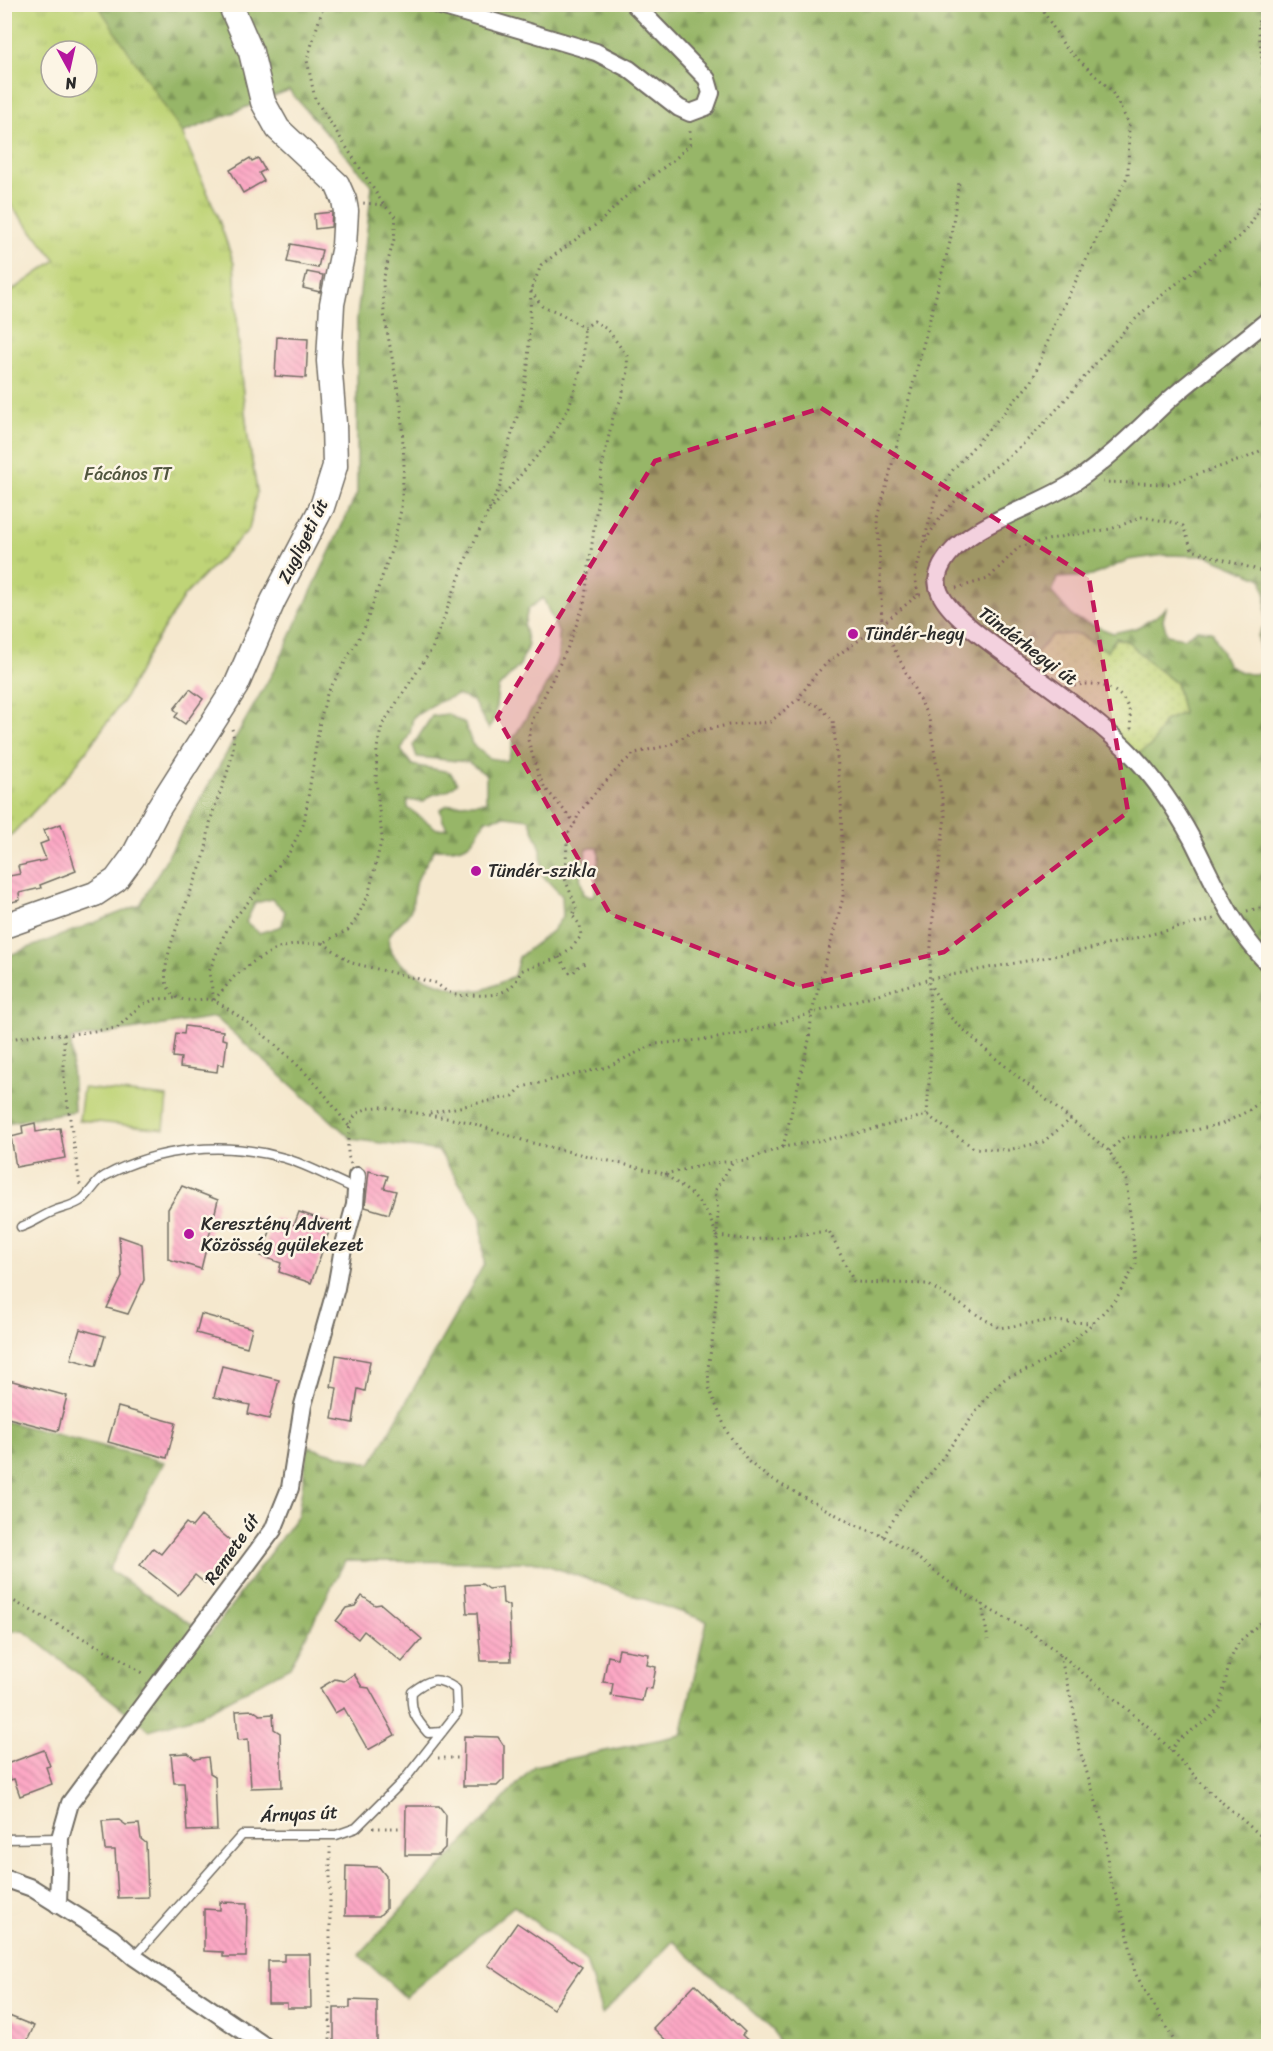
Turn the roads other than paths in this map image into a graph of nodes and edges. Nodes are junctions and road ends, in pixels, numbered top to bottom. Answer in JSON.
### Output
{"nodes":[{"id":1,"x":230,"y":4,"type":"edge"},
{"id":2,"x":434,"y":4,"type":"edge"},
{"id":3,"x":634,"y":4,"type":"edge"},
{"id":4,"x":1269,"y":320,"type":"edge"},
{"id":5,"x":4,"y":926,"type":"edge"},
{"id":6,"x":1269,"y":964,"type":"edge"},
{"id":7,"x":356,"y":1182,"type":"joint"},
{"id":8,"x":21,"y":1227,"type":"dead end"},
{"id":9,"x":442,"y":1732,"type":"junction"},
{"id":10,"x":60,"y":1838,"type":"junction"},
{"id":11,"x":4,"y":1839,"type":"edge"},
{"id":12,"x":4,"y":1878,"type":"edge"},
{"id":13,"x":58,"y":1905,"type":"junction"},
{"id":14,"x":134,"y":1957,"type":"junction"},
{"id":15,"x":265,"y":2046,"type":"edge"}],
"edges":[{"from":1,"to":5,"type":"street","name":"Zugligeti út"},
{"from":2,"to":3,"type":"street"},
{"from":4,"to":6,"type":"street","name":"Tündérhegyi út"},
{"from":7,"to":8,"type":"lane"},
{"from":7,"to":10,"type":"street","name":"Remete út"},
{"from":9,"to":9,"type":"lane","name":"Árnyas út"},
{"from":9,"to":14,"type":"lane","name":"Árnyas út"},
{"from":10,"to":11,"type":"lane"},
{"from":10,"to":13,"type":"street","name":"Remete út"},
{"from":12,"to":13,"type":"street"},
{"from":13,"to":14,"type":"street"},
{"from":14,"to":15,"type":"street"}]}
